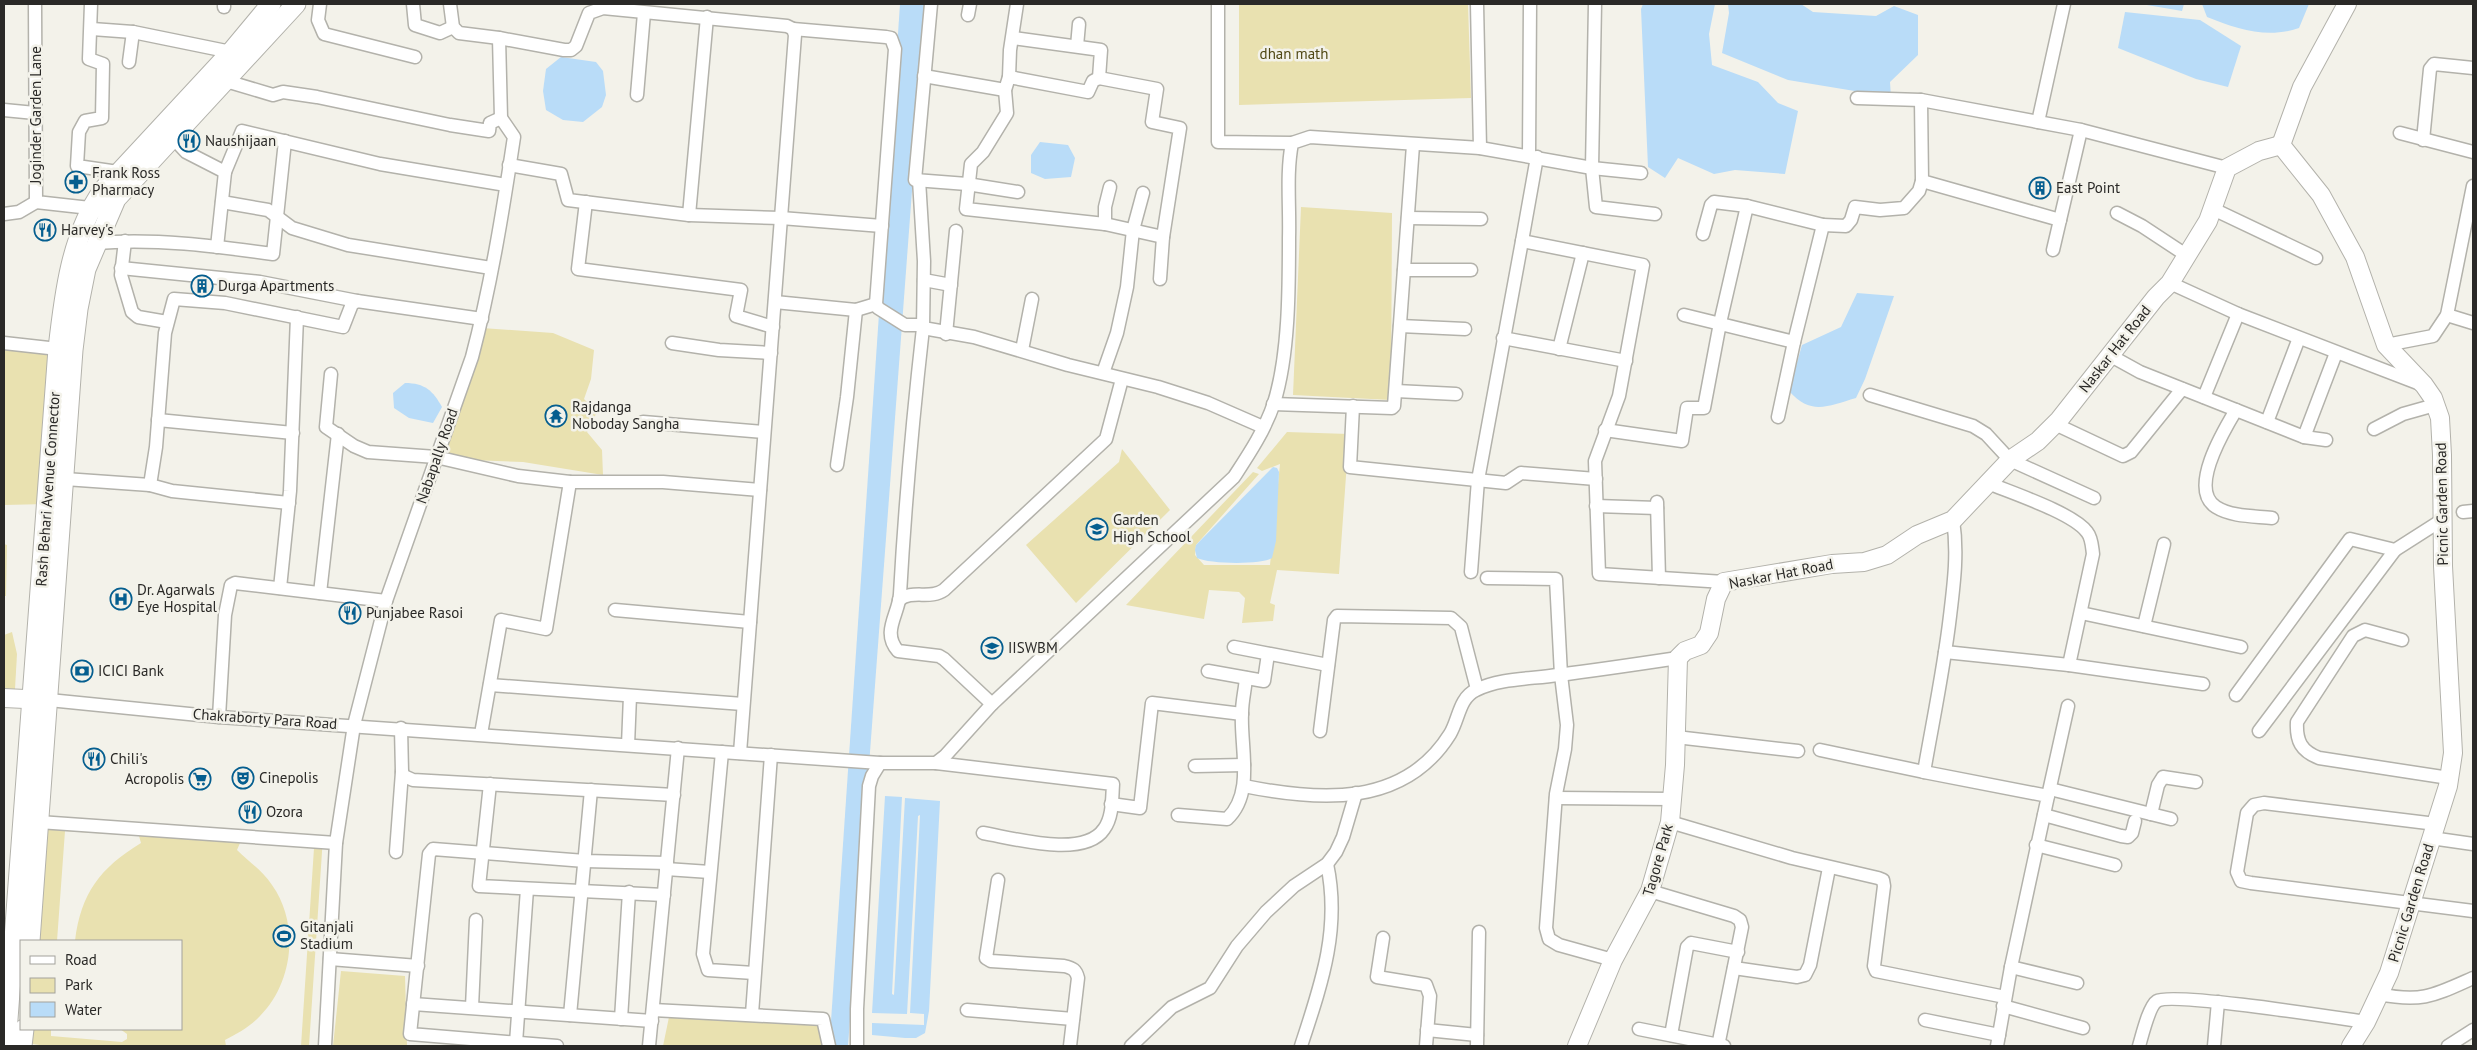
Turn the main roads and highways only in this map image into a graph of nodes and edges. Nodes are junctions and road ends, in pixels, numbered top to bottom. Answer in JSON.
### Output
{"nodes":[{"id":1,"x":272,"y":4,"type":"edge"},
{"id":2,"x":296,"y":4,"type":"edge"},
{"id":3,"x":40,"y":700,"type":"junction"},
{"id":4,"x":30,"y":940,"type":"edge"},
{"id":5,"x":24,"y":1030,"type":"edge"},
{"id":6,"x":6,"y":1046,"type":"edge"},
{"id":7,"x":22,"y":1046,"type":"edge"}],
"edges":[{"from":1,"to":3,"type":"main road","name":"Rash Behari Avenue Connector"},
{"from":2,"to":3,"type":"main road","name":"Rash Behari Avenue Connector"},
{"from":3,"to":4,"type":"main road","name":"Rash Behari Avenue Connector"},
{"from":3,"to":6,"type":"main road","name":"Rash Behari Avenue Connector"},
{"from":5,"to":7,"type":"main road"}]}
